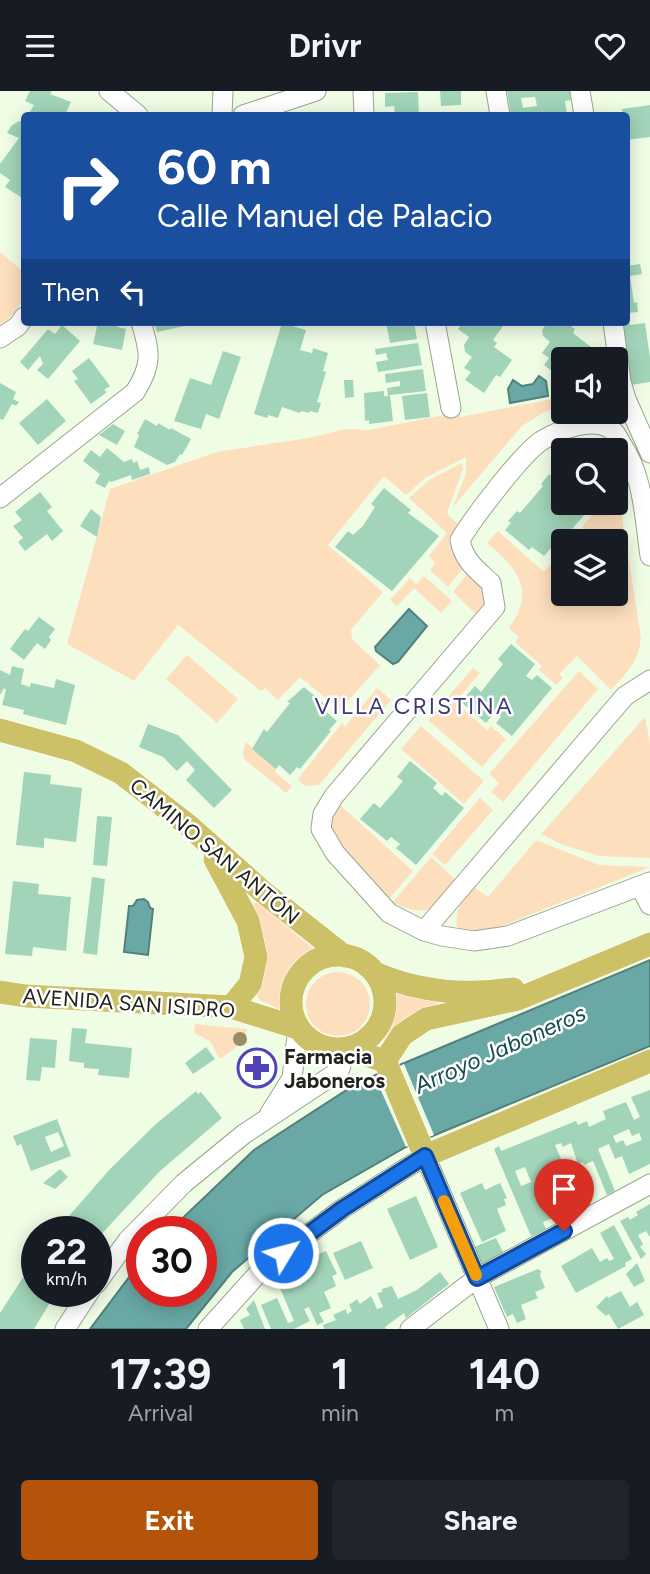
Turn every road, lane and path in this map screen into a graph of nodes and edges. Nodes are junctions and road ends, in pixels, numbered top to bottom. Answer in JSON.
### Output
{"nodes":[{"id":1,"x":109,"y":91,"type":"edge"},
{"id":2,"x":223,"y":91,"type":"edge"},
{"id":3,"x":316,"y":91,"type":"edge"},
{"id":4,"x":363,"y":91,"type":"edge"},
{"id":5,"x":496,"y":91,"type":"edge"},
{"id":6,"x":580,"y":91,"type":"edge"},
{"id":7,"x":134,"y":112,"type":"edge"},
{"id":8,"x":222,"y":112,"type":"edge"},
{"id":9,"x":252,"y":112,"type":"edge"},
{"id":10,"x":364,"y":112,"type":"edge"},
{"id":11,"x":500,"y":112,"type":"edge"},
{"id":12,"x":584,"y":112,"type":"edge"},
{"id":13,"x":21,"y":322,"type":"edge"},
{"id":14,"x":142,"y":326,"type":"edge"},
{"id":15,"x":436,"y":326,"type":"edge"},
{"id":16,"x":614,"y":326,"type":"edge"},
{"id":17,"x":0,"y":338,"type":"edge"},
{"id":18,"x":451,"y":408,"type":"dead end"},
{"id":19,"x":650,"y":453,"type":"edge"},
{"id":20,"x":0,"y":498,"type":"edge"},
{"id":21,"x":650,"y":556,"type":"edge"},
{"id":22,"x":646,"y":685,"type":"edge"},
{"id":23,"x":0,"y":730,"type":"edge"},
{"id":24,"x":189,"y":826,"type":"junction"},
{"id":25,"x":645,"y":884,"type":"edge"},
{"id":26,"x":650,"y":905,"type":"edge"},
{"id":27,"x":424,"y":930,"type":"junction"},
{"id":28,"x":650,"y":944,"type":"edge"},
{"id":29,"x":344,"y":956,"type":"junction"},
{"id":30,"x":375,"y":972,"type":"junction"},
{"id":31,"x":558,"y":982,"type":"junction"},
{"id":32,"x":0,"y":992,"type":"edge"},
{"id":33,"x":231,"y":1007,"type":"junction"},
{"id":34,"x":298,"y":1028,"type":"junction"},
{"id":35,"x":347,"y":1049,"type":"junction"},
{"id":36,"x":650,"y":1061,"type":"edge"},
{"id":37,"x":387,"y":1065,"type":"junction"},
{"id":38,"x":266,"y":1119,"type":"junction"},
{"id":39,"x":422,"y":1148,"type":"junction"},
{"id":40,"x":650,"y":1184,"type":"edge"},
{"id":41,"x":112,"y":1262,"type":"edge"},
{"id":42,"x":477,"y":1278,"type":"junction"},
{"id":43,"x":79,"y":1307,"type":"edge"},
{"id":44,"x":65,"y":1329,"type":"edge"},
{"id":45,"x":208,"y":1329,"type":"edge"},
{"id":46,"x":410,"y":1329,"type":"edge"},
{"id":47,"x":499,"y":1329,"type":"edge"}],
"edges":[{"from":1,"to":7,"type":"street"},
{"from":2,"to":8,"type":"street"},
{"from":3,"to":9,"type":"street"},
{"from":4,"to":10,"type":"street"},
{"from":5,"to":11,"type":"street"},
{"from":6,"to":12,"type":"street"},
{"from":13,"to":17,"type":"street"},
{"from":14,"to":20,"type":"street"},
{"from":15,"to":18,"type":"street"},
{"from":16,"to":19,"type":"street"},
{"from":21,"to":27,"type":"street"},
{"from":22,"to":27,"type":"street"},
{"from":23,"to":24,"type":"main road","name":"CAMINO SAN ANTÓN"},
{"from":24,"to":29,"type":"main road","name":"CAMINO SAN ANTÓN"},
{"from":24,"to":33,"type":"main road"},
{"from":25,"to":26,"type":"street"},
{"from":25,"to":27,"type":"street"},
{"from":28,"to":31,"type":"main road"},
{"from":29,"to":30,"type":"main road"},
{"from":29,"to":34,"type":"main road"},
{"from":30,"to":31,"type":"main road"},
{"from":30,"to":35,"type":"main road"},
{"from":31,"to":37,"type":"main road"},
{"from":32,"to":33,"type":"main road","name":"AVENIDA SAN ISIDRO"},
{"from":33,"to":34,"type":"main road","name":"AVENIDA SAN ISIDRO"},
{"from":34,"to":35,"type":"main road"},
{"from":34,"to":38,"type":"street"},
{"from":35,"to":37,"type":"main road"},
{"from":35,"to":38,"type":"street"},
{"from":36,"to":39,"type":"main road"},
{"from":37,"to":39,"type":"main road"},
{"from":38,"to":41,"type":"street"},
{"from":39,"to":42,"type":"street"},
{"from":39,"to":45,"type":"street"},
{"from":40,"to":42,"type":"street"},
{"from":42,"to":46,"type":"street"},
{"from":42,"to":47,"type":"street"},
{"from":43,"to":44,"type":"street"}]}
